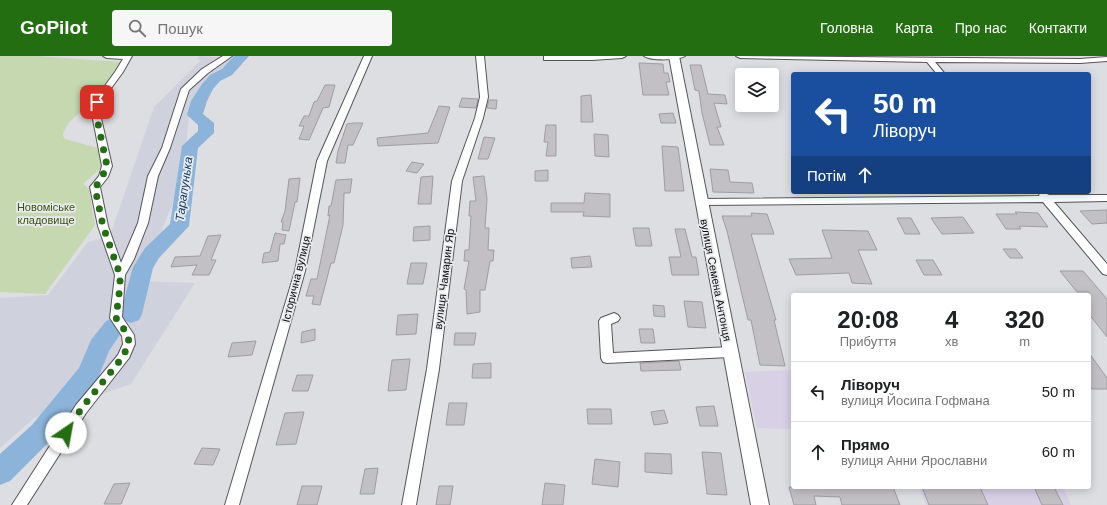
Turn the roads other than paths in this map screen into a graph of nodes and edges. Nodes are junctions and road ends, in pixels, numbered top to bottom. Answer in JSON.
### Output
{"nodes":[{"id":1,"x":107,"y":56,"type":"edge"},
{"id":2,"x":228,"y":56,"type":"edge"},
{"id":3,"x":368,"y":56,"type":"edge"},
{"id":4,"x":480,"y":56,"type":"edge"},
{"id":5,"x":622,"y":56,"type":"edge"},
{"id":6,"x":648,"y":56,"type":"edge"},
{"id":7,"x":676,"y":56,"type":"edge"},
{"id":8,"x":740,"y":56,"type":"edge"},
{"id":9,"x":128,"y":57,"type":"edge"},
{"id":10,"x":547,"y":58,"type":"dead end"},
{"id":11,"x":1033,"y":58,"type":"edge"},
{"id":12,"x":1107,"y":58,"type":"edge"},
{"id":13,"x":929,"y":60,"type":"junction"},
{"id":14,"x":939,"y":72,"type":"edge"},
{"id":15,"x":1043,"y":195,"type":"edge"},
{"id":16,"x":1107,"y":198,"type":"edge"},
{"id":17,"x":701,"y":202,"type":"junction"},
{"id":18,"x":1107,"y":271,"type":"edge"},
{"id":19,"x":120,"y":275,"type":"junction"},
{"id":20,"x":614,"y":318,"type":"dead end"},
{"id":21,"x":730,"y":352,"type":"junction"},
{"id":22,"x":19,"y":505,"type":"edge"},
{"id":23,"x":232,"y":505,"type":"edge"},
{"id":24,"x":409,"y":505,"type":"edge"},
{"id":25,"x":760,"y":505,"type":"edge"}],
"edges":[{"from":1,"to":9,"type":"street"},
{"from":2,"to":19,"type":"street"},
{"from":3,"to":23,"type":"street","name":"Історична вулиця"},
{"from":4,"to":24,"type":"street","name":"вулиця Чамарин Яр"},
{"from":5,"to":10,"type":"street"},
{"from":6,"to":7,"type":"street"},
{"from":7,"to":17,"type":"street","name":"вулиця Семена Антонця"},
{"from":8,"to":13,"type":"street"},
{"from":9,"to":19,"type":"street"},
{"from":11,"to":12,"type":"street"},
{"from":11,"to":13,"type":"street"},
{"from":13,"to":14,"type":"street"},
{"from":15,"to":16,"type":"street"},
{"from":15,"to":17,"type":"street"},
{"from":15,"to":18,"type":"street"},
{"from":17,"to":21,"type":"street","name":"вулиця Семена Антонця"},
{"from":19,"to":22,"type":"street"},
{"from":20,"to":21,"type":"street"},
{"from":21,"to":25,"type":"street","name":"вулиця Семена Антонця"}]}
